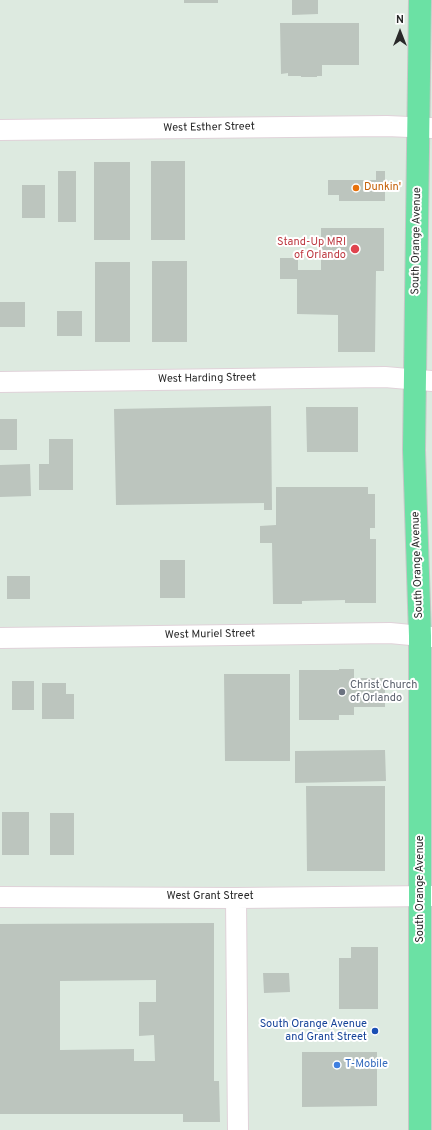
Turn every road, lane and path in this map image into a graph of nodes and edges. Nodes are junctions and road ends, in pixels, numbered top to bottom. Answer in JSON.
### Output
{"nodes":[{"id":1,"x":420,"y":0,"type":"edge"},
{"id":2,"x":425,"y":128,"type":"edge"},
{"id":3,"x":0,"y":130,"type":"edge"},
{"id":4,"x":423,"y":381,"type":"edge"},
{"id":5,"x":0,"y":382,"type":"edge"},
{"id":6,"x":426,"y":637,"type":"edge"},
{"id":7,"x":0,"y":638,"type":"edge"},
{"id":8,"x":426,"y":896,"type":"edge"},
{"id":9,"x":0,"y":897,"type":"edge"},
{"id":10,"x":236,"y":898,"type":"junction"},
{"id":11,"x":238,"y":1130,"type":"edge"},
{"id":12,"x":420,"y":1130,"type":"edge"}],
"edges":[{"from":1,"to":2,"type":"main road","name":"South Orange Avenue"},
{"from":2,"to":3,"type":"street","name":"West Esther Street"},
{"from":2,"to":4,"type":"main road","name":"South Orange Avenue"},
{"from":4,"to":5,"type":"street","name":"West Harding Street"},
{"from":4,"to":6,"type":"main road","name":"South Orange Avenue"},
{"from":6,"to":7,"type":"street","name":"West Muriel Street"},
{"from":6,"to":8,"type":"main road","name":"South Orange Avenue"},
{"from":8,"to":10,"type":"street","name":"West Grant Street"},
{"from":8,"to":12,"type":"main road","name":"South Orange Avenue"},
{"from":9,"to":10,"type":"street","name":"West Grant Street"},
{"from":10,"to":11,"type":"street"}]}
